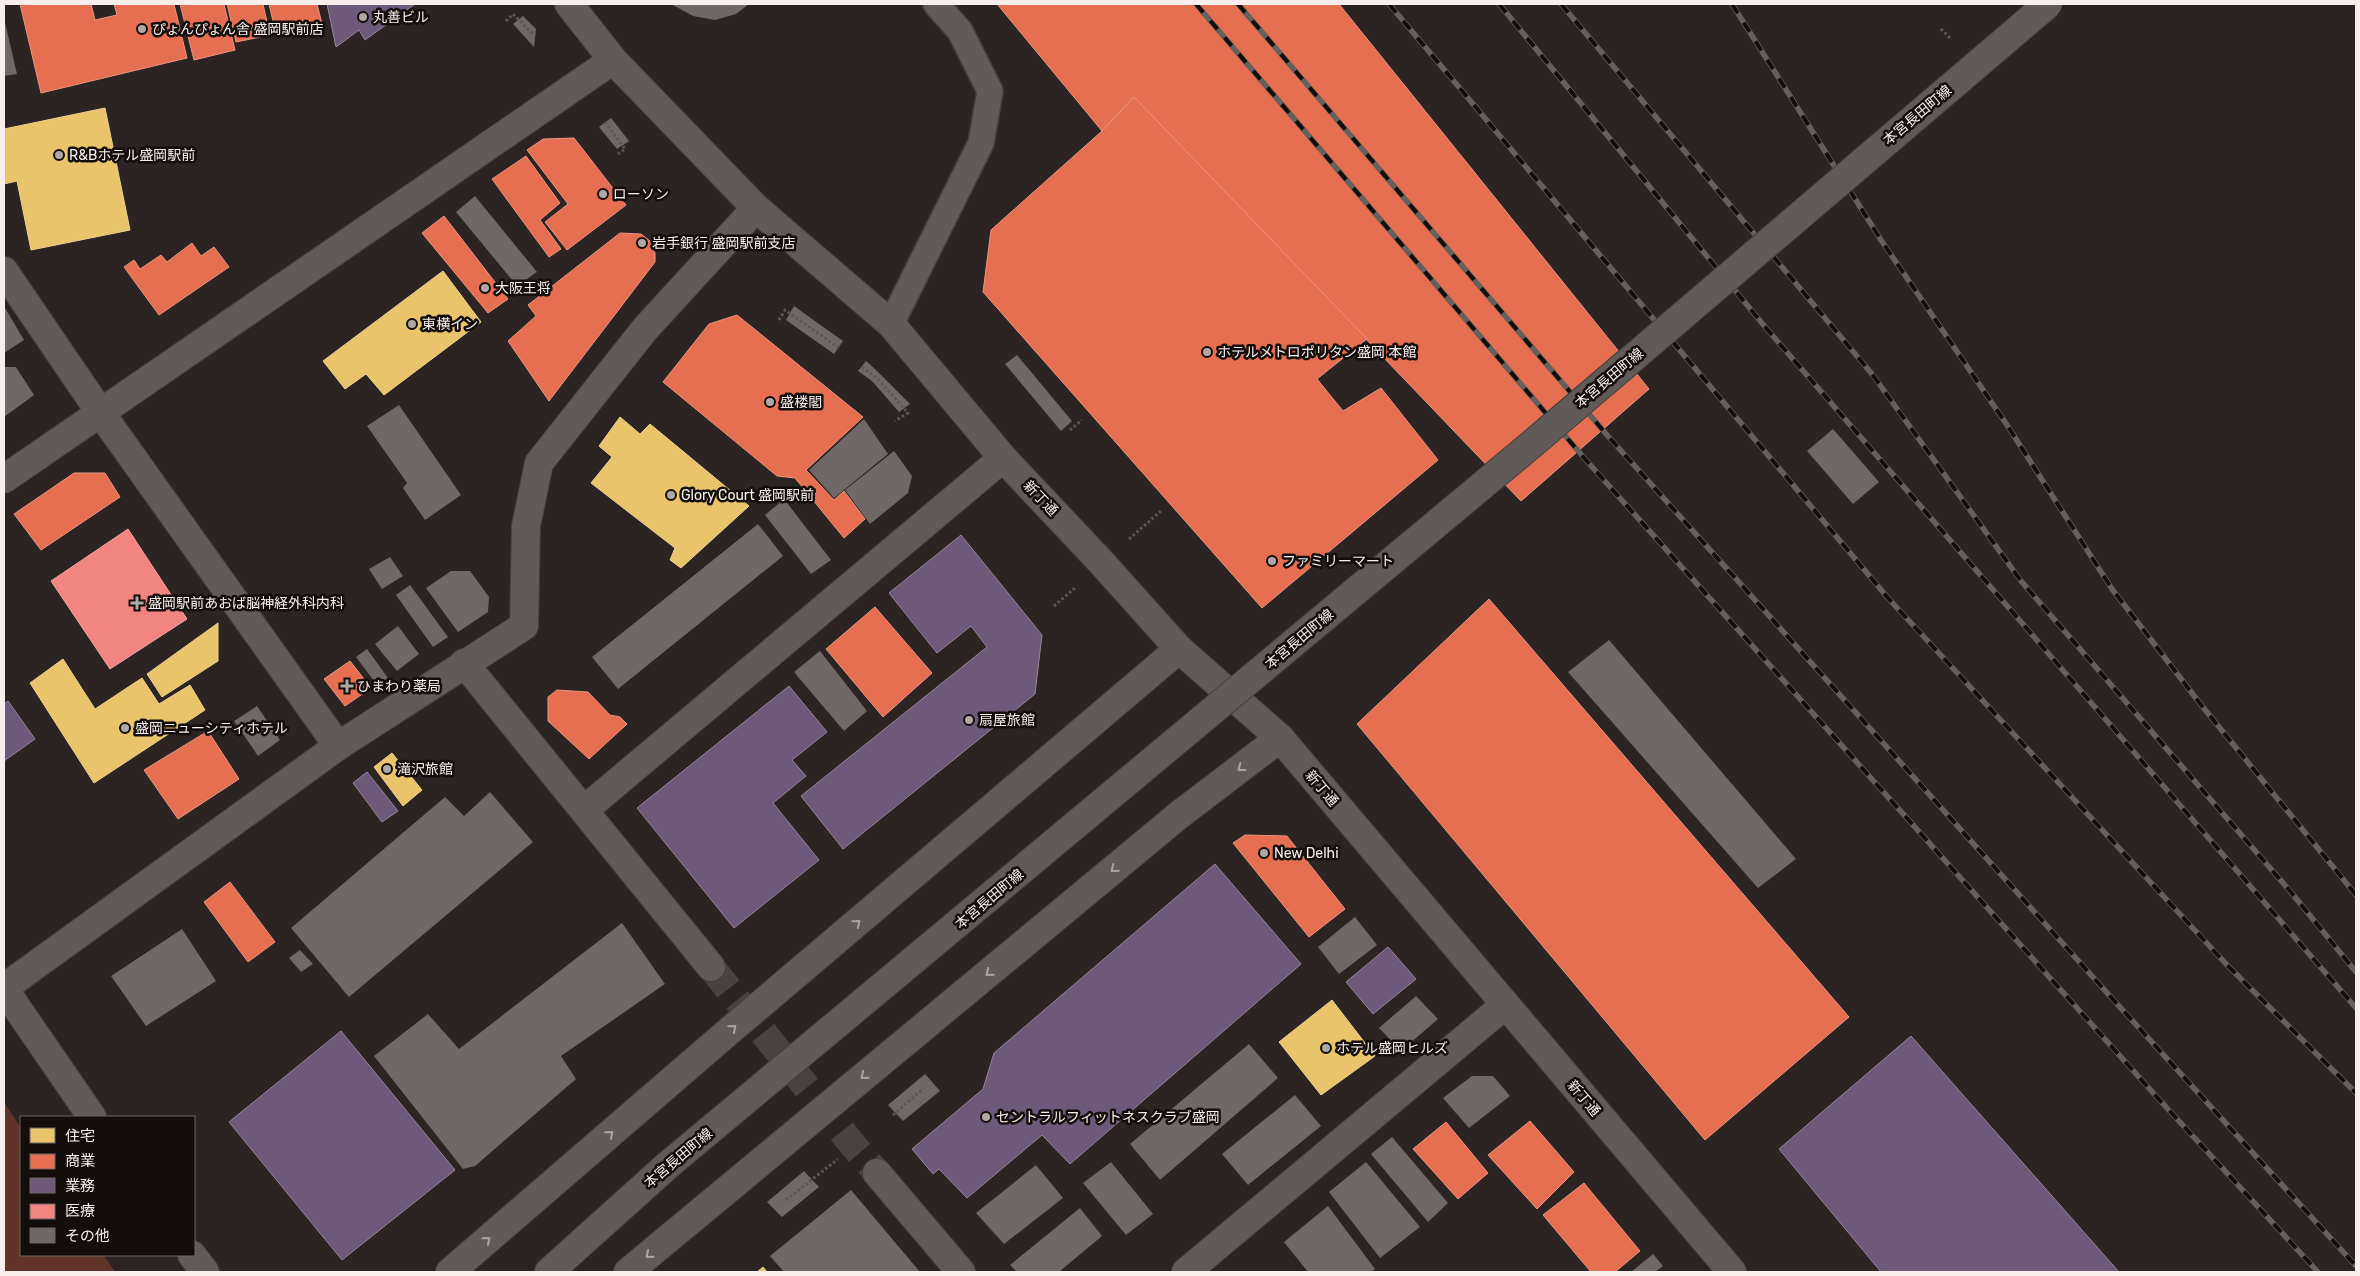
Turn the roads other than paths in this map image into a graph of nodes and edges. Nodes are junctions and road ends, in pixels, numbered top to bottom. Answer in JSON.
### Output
{"nodes":[{"id":1,"x":569,"y":4,"type":"edge"},
{"id":2,"x":936,"y":4,"type":"edge"},
{"id":3,"x":2048,"y":4,"type":"edge"},
{"id":4,"x":613,"y":60,"type":"junction"},
{"id":5,"x":756,"y":208,"type":"junction"},
{"id":6,"x":4,"y":271,"type":"edge"},
{"id":7,"x":891,"y":324,"type":"junction"},
{"id":8,"x":100,"y":412,"type":"junction"},
{"id":9,"x":1003,"y":458,"type":"junction"},
{"id":10,"x":4,"y":479,"type":"edge"},
{"id":11,"x":1179,"y":649,"type":"junction"},
{"id":12,"x":464,"y":663,"type":"junction"},
{"id":13,"x":1280,"y":738,"type":"junction"},
{"id":14,"x":338,"y":746,"type":"junction"},
{"id":15,"x":584,"y":810,"type":"junction"},
{"id":16,"x":712,"y":967,"type":"tunnel mouth"},
{"id":17,"x":4,"y":988,"type":"edge"},
{"id":18,"x":1505,"y":1005,"type":"junction"},
{"id":19,"x":91,"y":1116,"type":"edge"},
{"id":20,"x":877,"y":1173,"type":"tunnel mouth"},
{"id":21,"x":193,"y":1256,"type":"edge"},
{"id":22,"x":205,"y":1272,"type":"edge"},
{"id":23,"x":450,"y":1272,"type":"edge"},
{"id":24,"x":549,"y":1272,"type":"edge"},
{"id":25,"x":628,"y":1272,"type":"edge"},
{"id":26,"x":961,"y":1272,"type":"edge"},
{"id":27,"x":1186,"y":1272,"type":"edge"},
{"id":28,"x":1732,"y":1272,"type":"edge"}],
"edges":[{"from":1,"to":4,"type":"street","name":"新丁通"},
{"from":2,"to":7,"type":"lane"},
{"from":3,"to":24,"type":"street","name":"本宮長田町線","bridge":true},
{"from":4,"to":5,"type":"street","name":"新丁通"},
{"from":4,"to":8,"type":"street"},
{"from":5,"to":7,"type":"street","name":"新丁通"},
{"from":5,"to":12,"type":"street"},
{"from":6,"to":8,"type":"street"},
{"from":7,"to":9,"type":"street","name":"新丁通"},
{"from":8,"to":10,"type":"street"},
{"from":8,"to":14,"type":"street"},
{"from":9,"to":11,"type":"street","name":"新丁通"},
{"from":9,"to":15,"type":"street"},
{"from":11,"to":13,"type":"street","name":"新丁通"},
{"from":23,"to":11,"type":"street","one_way":true},
{"from":12,"to":14,"type":"street"},
{"from":12,"to":15,"type":"street"},
{"from":13,"to":18,"type":"street","name":"新丁通"},
{"from":13,"to":25,"type":"street","one_way":true},
{"from":14,"to":17,"type":"street"},
{"from":15,"to":16,"type":"street"},
{"from":17,"to":19,"type":"street"},
{"from":18,"to":27,"type":"street"},
{"from":18,"to":28,"type":"street","name":"新丁通"},
{"from":20,"to":26,"type":"street"},
{"from":21,"to":22,"type":"street"}]}
